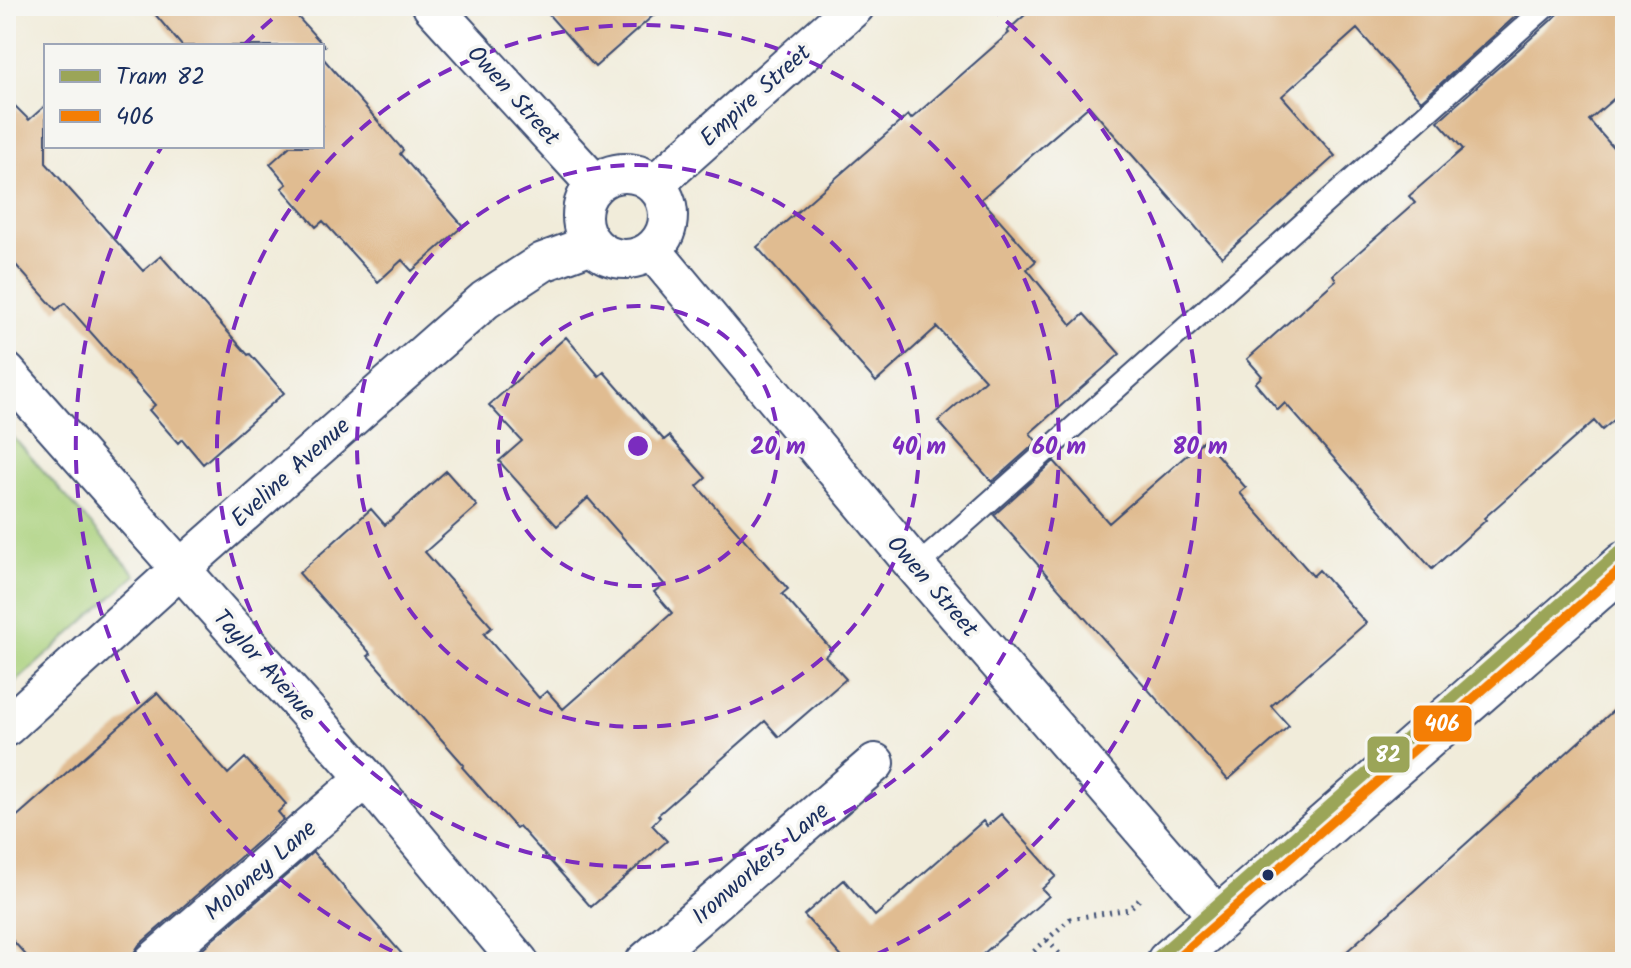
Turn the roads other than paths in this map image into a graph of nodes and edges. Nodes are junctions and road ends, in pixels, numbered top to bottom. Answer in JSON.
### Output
{"nodes":[{"id":1,"x":432,"y":6,"type":"edge"},
{"id":2,"x":855,"y":6,"type":"edge"},
{"id":3,"x":1547,"y":6,"type":"edge"},
{"id":4,"x":595,"y":184,"type":"junction"},
{"id":5,"x":655,"y":184,"type":"junction"},
{"id":6,"x":592,"y":244,"type":"junction"},
{"id":7,"x":652,"y":250,"type":"junction"},
{"id":8,"x":6,"y":372,"type":"edge"},
{"id":9,"x":1625,"y":564,"type":"edge"},
{"id":10,"x":916,"y":567,"type":"junction"},
{"id":11,"x":180,"y":569,"type":"junction"},
{"id":12,"x":6,"y":727,"type":"edge"},
{"id":13,"x":875,"y":763,"type":"dead end"},
{"id":14,"x":366,"y":778,"type":"junction"},
{"id":15,"x":1219,"y":918,"type":"junction"},
{"id":16,"x":153,"y":962,"type":"edge"},
{"id":17,"x":519,"y":962,"type":"edge"},
{"id":18,"x":645,"y":962,"type":"edge"},
{"id":19,"x":1169,"y":962,"type":"edge"}],
"edges":[{"from":1,"to":4,"type":"street","name":"Owen Street"},
{"from":2,"to":5,"type":"street","name":"Empire Street"},
{"from":3,"to":10,"type":"lane"},
{"from":4,"to":5,"type":"street"},
{"from":4,"to":6,"type":"street"},
{"from":5,"to":7,"type":"street"},
{"from":6,"to":7,"type":"street"},
{"from":6,"to":11,"type":"street","name":"Eveline Avenue"},
{"from":7,"to":10,"type":"street","name":"Owen Street"},
{"from":8,"to":11,"type":"street","name":"Taylor Avenue"},
{"from":9,"to":15,"type":"main road"},
{"from":10,"to":15,"type":"street","name":"Owen Street"},
{"from":11,"to":12,"type":"street","name":"Eveline Avenue"},
{"from":11,"to":14,"type":"street","name":"Taylor Avenue"},
{"from":13,"to":18,"type":"street","name":"Ironworkers Lane"},
{"from":14,"to":16,"type":"street","name":"Moloney Lane"},
{"from":14,"to":17,"type":"street","name":"Taylor Avenue"},
{"from":15,"to":19,"type":"main road"}]}
